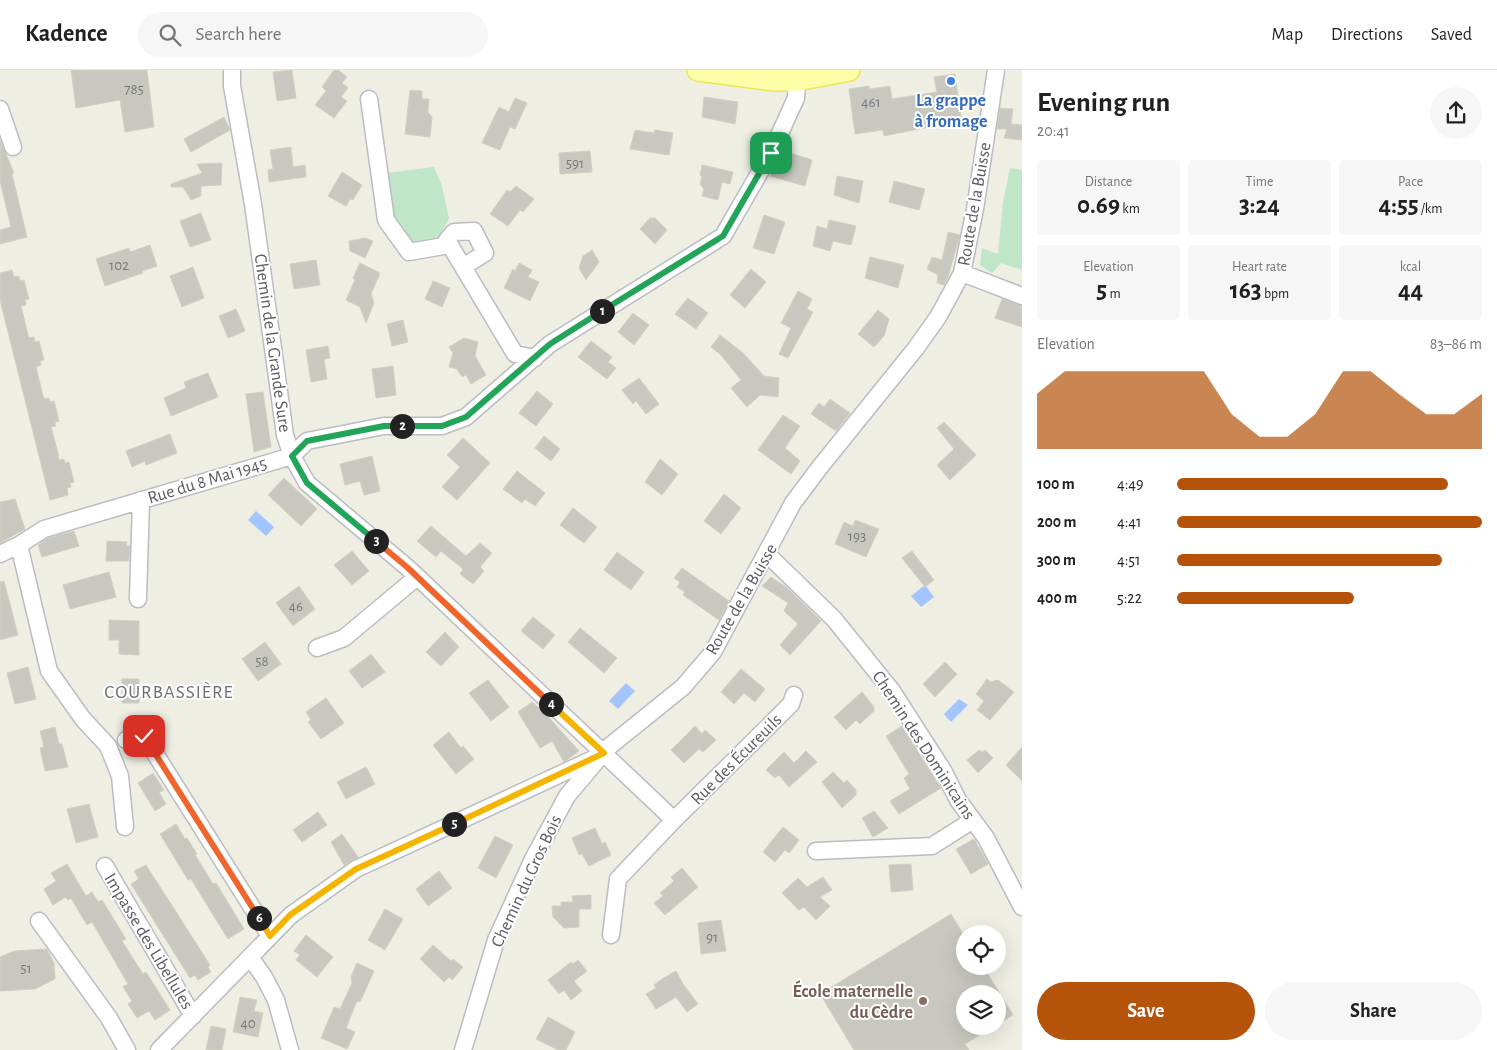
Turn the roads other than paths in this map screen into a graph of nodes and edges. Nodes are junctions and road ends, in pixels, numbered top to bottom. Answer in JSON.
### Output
{"nodes":[{"id":1,"x":232,"y":70,"type":"edge"},
{"id":2,"x":703,"y":70,"type":"edge"},
{"id":3,"x":849,"y":70,"type":"edge"},
{"id":4,"x":996,"y":70,"type":"edge"},
{"id":5,"x":820,"y":72,"type":"edge"},
{"id":6,"x":797,"y":80,"type":"junction"},
{"id":7,"x":369,"y":99,"type":"dead end"},
{"id":8,"x":0,"y":109,"type":"edge"},
{"id":9,"x":13,"y":147,"type":"dead end"},
{"id":10,"x":450,"y":245,"type":"junction"},
{"id":11,"x":463,"y":267,"type":"junction"},
{"id":12,"x":962,"y":273,"type":"junction"},
{"id":13,"x":1022,"y":296,"type":"edge"},
{"id":14,"x":515,"y":354,"type":"junction"},
{"id":15,"x":535,"y":358,"type":"junction"},
{"id":16,"x":512,"y":378,"type":"junction"},
{"id":17,"x":292,"y":456,"type":"junction"},
{"id":18,"x":141,"y":500,"type":"junction"},
{"id":19,"x":18,"y":546,"type":"junction"},
{"id":20,"x":0,"y":554,"type":"edge"},
{"id":21,"x":767,"y":554,"type":"junction"},
{"id":22,"x":417,"y":577,"type":"junction"},
{"id":23,"x":138,"y":598,"type":"dead end"},
{"id":24,"x":317,"y":648,"type":"dead end"},
{"id":25,"x":794,"y":695,"type":"dead end"},
{"id":26,"x":126,"y":740,"type":"dead end"},
{"id":27,"x":604,"y":753,"type":"junction"},
{"id":28,"x":674,"y":820,"type":"junction"},
{"id":29,"x":973,"y":820,"type":"junction"},
{"id":30,"x":125,"y":827,"type":"dead end"},
{"id":31,"x":816,"y":852,"type":"dead end"},
{"id":32,"x":105,"y":866,"type":"dead end"},
{"id":33,"x":1022,"y":907,"type":"edge"},
{"id":34,"x":39,"y":921,"type":"dead end"},
{"id":35,"x":611,"y":935,"type":"dead end"},
{"id":36,"x":270,"y":936,"type":"junction"},
{"id":37,"x":250,"y":957,"type":"junction"},
{"id":38,"x":193,"y":1016,"type":"junction"},
{"id":39,"x":127,"y":1050,"type":"edge"},
{"id":40,"x":160,"y":1050,"type":"edge"},
{"id":41,"x":290,"y":1050,"type":"edge"},
{"id":42,"x":463,"y":1050,"type":"edge"}],
"edges":[{"from":1,"to":17,"type":"street","name":"Chemin de la Grande Sure"},
{"from":2,"to":6,"type":"main road"},
{"from":3,"to":5,"type":"main road"},
{"from":4,"to":12,"type":"street","name":"Route de la Buisse"},
{"from":5,"to":6,"type":"main road"},
{"from":6,"to":15,"type":"street","name":"Rue du 8 Mai 1945"},
{"from":7,"to":10,"type":"street"},
{"from":8,"to":9,"type":"street"},
{"from":10,"to":11,"type":"street"},
{"from":10,"to":11,"type":"street"},
{"from":11,"to":14,"type":"street"},
{"from":12,"to":13,"type":"street"},
{"from":12,"to":21,"type":"street","name":"Route de la Buisse"},
{"from":14,"to":15,"type":"street"},
{"from":14,"to":16,"type":"street"},
{"from":15,"to":16,"type":"street","name":"Rue du 8 Mai 1945"},
{"from":16,"to":17,"type":"street","name":"Rue du 8 Mai 1945"},
{"from":17,"to":18,"type":"street","name":"Rue du 8 Mai 1945"},
{"from":17,"to":22,"type":"street","name":"Chemin de la Grande Sure"},
{"from":18,"to":19,"type":"street","name":"Rue du 8 Mai 1945"},
{"from":18,"to":23,"type":"street"},
{"from":19,"to":20,"type":"street","name":"Rue du 8 Mai 1945"},
{"from":19,"to":30,"type":"street"},
{"from":21,"to":27,"type":"street","name":"Route de la Buisse"},
{"from":21,"to":29,"type":"street","name":"Chemin des Dominicains"},
{"from":22,"to":24,"type":"street"},
{"from":22,"to":27,"type":"street","name":"Chemin de la Grande Sure"},
{"from":25,"to":28,"type":"street","name":"Rue des Écureuils"},
{"from":26,"to":36,"type":"street"},
{"from":27,"to":28,"type":"street"},
{"from":27,"to":36,"type":"street","name":"Route de la Buisse"},
{"from":27,"to":42,"type":"street","name":"Chemin du Gros Bois"},
{"from":28,"to":35,"type":"street","name":"Rue des Écureuils"},
{"from":29,"to":31,"type":"street"},
{"from":29,"to":33,"type":"street","name":"Chemin des Dominicains"},
{"from":32,"to":38,"type":"street","name":"Impasse des Libellules"},
{"from":34,"to":39,"type":"street"},
{"from":36,"to":37,"type":"street","name":"Route de la Buisse"},
{"from":37,"to":38,"type":"street","name":"Route de la Buisse"},
{"from":37,"to":41,"type":"street"},
{"from":38,"to":40,"type":"street","name":"Route de la Buisse"}]}
